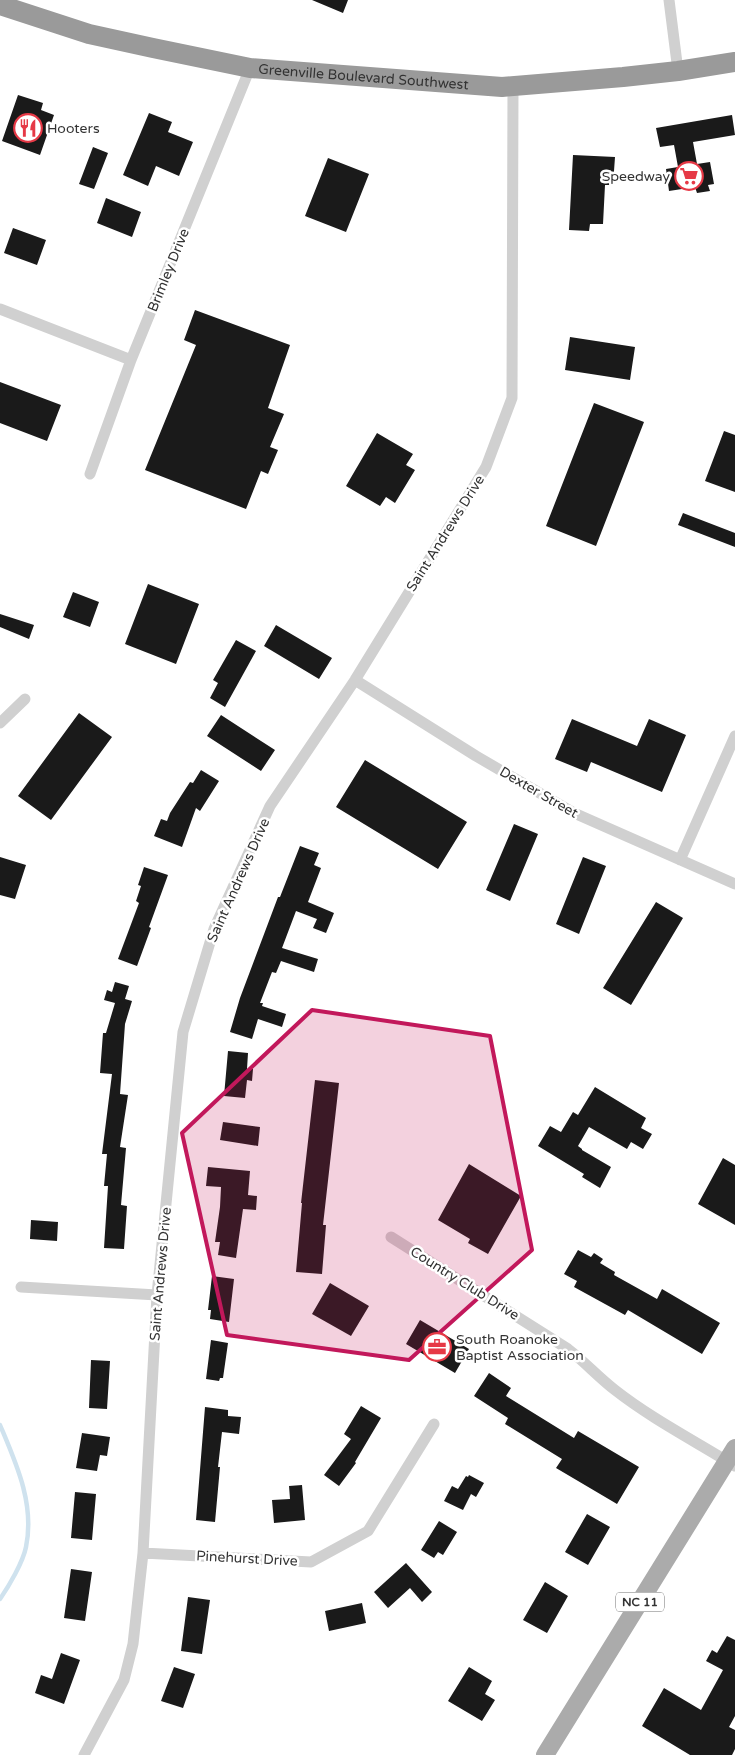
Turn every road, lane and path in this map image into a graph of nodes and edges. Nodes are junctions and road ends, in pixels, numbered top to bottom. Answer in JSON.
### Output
{"nodes":[{"id":1,"x":669,"y":0,"type":"edge"},
{"id":2,"x":0,"y":5,"type":"edge"},
{"id":3,"x":735,"y":62,"type":"edge"},
{"id":4,"x":250,"y":68,"type":"junction"},
{"id":5,"x":678,"y":71,"type":"junction"},
{"id":6,"x":514,"y":86,"type":"junction"},
{"id":7,"x":0,"y":309,"type":"edge"},
{"id":8,"x":131,"y":360,"type":"junction"},
{"id":9,"x":90,"y":474,"type":"dead end"},
{"id":10,"x":355,"y":680,"type":"junction"},
{"id":11,"x":25,"y":699,"type":"dead end"},
{"id":12,"x":0,"y":723,"type":"edge"},
{"id":13,"x":735,"y":736,"type":"edge"},
{"id":14,"x":680,"y":860,"type":"junction"},
{"id":15,"x":735,"y":884,"type":"edge"},
{"id":16,"x":392,"y":1237,"type":"dead end"},
{"id":17,"x":21,"y":1287,"type":"dead end"},
{"id":18,"x":157,"y":1295,"type":"junction"},
{"id":19,"x":434,"y":1424,"type":"dead end"},
{"id":20,"x":732,"y":1459,"type":"edge"},
{"id":21,"x":143,"y":1553,"type":"junction"},
{"id":22,"x":84,"y":1755,"type":"edge"},
{"id":23,"x":544,"y":1755,"type":"edge"}],
"edges":[{"from":1,"to":5,"type":"street"},
{"from":2,"to":4,"type":"highway","name":"Greenville Boulevard Southwest"},
{"from":3,"to":5,"type":"highway","name":"Greenville Boulevard Southwest"},
{"from":4,"to":6,"type":"highway","name":"Greenville Boulevard Southwest"},
{"from":4,"to":8,"type":"street","name":"Brimley Drive"},
{"from":5,"to":6,"type":"highway","name":"Greenville Boulevard Southwest"},
{"from":6,"to":10,"type":"street","name":"Saint Andrews Drive"},
{"from":7,"to":8,"type":"street"},
{"from":8,"to":9,"type":"street","name":"Brimley Drive"},
{"from":10,"to":14,"type":"street","name":"Dexter Street"},
{"from":10,"to":18,"type":"street","name":"Saint Andrews Drive"},
{"from":11,"to":12,"type":"street"},
{"from":13,"to":14,"type":"street"},
{"from":14,"to":15,"type":"street","name":"Dexter Street"},
{"from":16,"to":20,"type":"street","name":"Country Club Drive"},
{"from":17,"to":18,"type":"street"},
{"from":18,"to":21,"type":"street","name":"Saint Andrews Drive"},
{"from":19,"to":21,"type":"street","name":"Pinehurst Drive"},
{"from":20,"to":23,"type":"main road","number":"NC 11"},
{"from":21,"to":22,"type":"street","name":"Saint Andrews Drive"}]}
